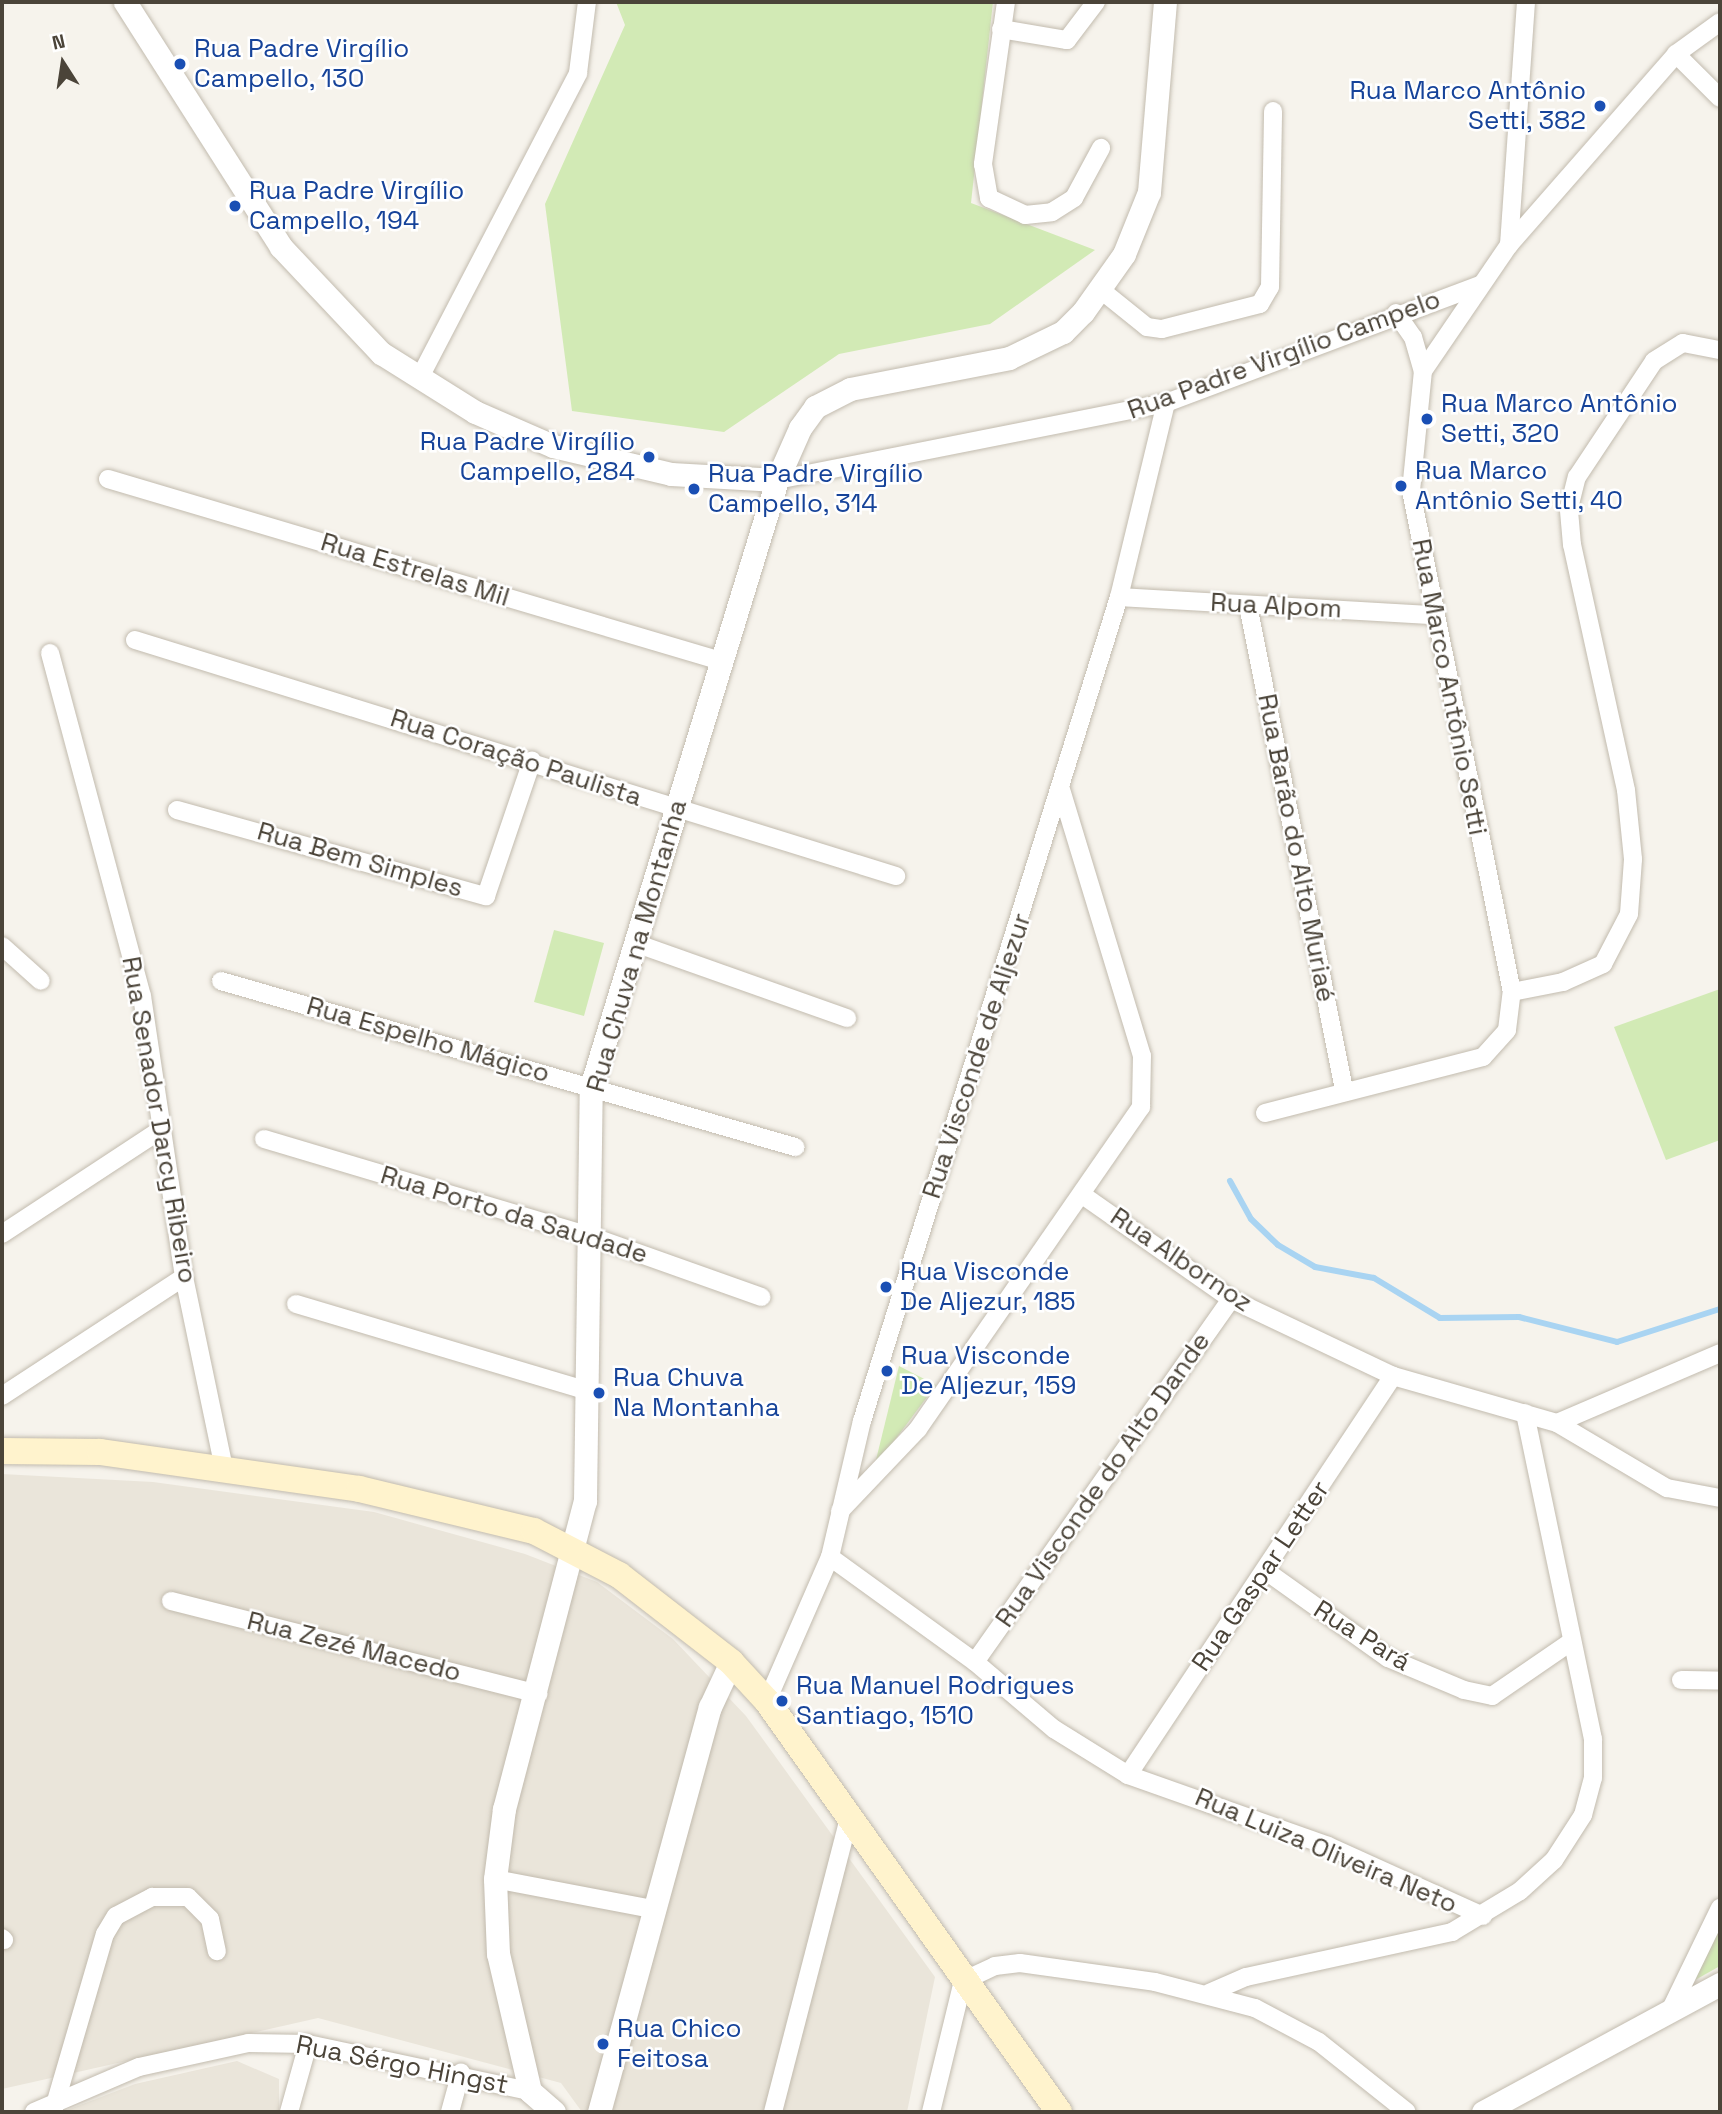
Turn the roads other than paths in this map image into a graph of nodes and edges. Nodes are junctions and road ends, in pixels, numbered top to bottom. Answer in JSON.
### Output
{"nodes":[{"id":1,"x":125,"y":2,"type":"edge"},
{"id":2,"x":587,"y":2,"type":"edge"},
{"id":3,"x":1006,"y":2,"type":"edge"},
{"id":4,"x":1096,"y":2,"type":"edge"},
{"id":5,"x":1165,"y":2,"type":"edge"},
{"id":6,"x":1526,"y":2,"type":"edge"},
{"id":7,"x":1720,"y":22,"type":"edge"},
{"id":8,"x":1001,"y":29,"type":"junction"},
{"id":9,"x":1676,"y":54,"type":"junction"},
{"id":10,"x":1720,"y":98,"type":"edge"},
{"id":11,"x":1273,"y":111,"type":"dead end"},
{"id":12,"x":1101,"y":148,"type":"dead end"},
{"id":13,"x":1509,"y":245,"type":"junction"},
{"id":14,"x":1480,"y":285,"type":"junction"},
{"id":15,"x":1101,"y":290,"type":"junction"},
{"id":16,"x":1396,"y":313,"type":"junction"},
{"id":17,"x":1718,"y":351,"type":"edge"},
{"id":18,"x":1423,"y":371,"type":"junction"},
{"id":19,"x":419,"y":379,"type":"junction"},
{"id":20,"x":1166,"y":403,"type":"junction"},
{"id":21,"x":108,"y":479,"type":"dead end"},
{"id":22,"x":776,"y":480,"type":"junction"},
{"id":23,"x":1119,"y":597,"type":"junction"},
{"id":24,"x":1248,"y":605,"type":"junction"},
{"id":25,"x":1433,"y":615,"type":"junction"},
{"id":26,"x":135,"y":640,"type":"dead end"},
{"id":27,"x":50,"y":653,"type":"dead end"},
{"id":28,"x":721,"y":661,"type":"junction"},
{"id":29,"x":532,"y":761,"type":"junction"},
{"id":30,"x":1061,"y":789,"type":"junction"},
{"id":31,"x":677,"y":809,"type":"junction"},
{"id":32,"x":177,"y":810,"type":"dead end"},
{"id":33,"x":896,"y":876,"type":"dead end"},
{"id":34,"x":635,"y":943,"type":"junction"},
{"id":35,"x":2,"y":946,"type":"edge"},
{"id":36,"x":41,"y":981,"type":"dead end"},
{"id":37,"x":221,"y":981,"type":"dead end"},
{"id":38,"x":1512,"y":992,"type":"junction"},
{"id":39,"x":847,"y":1017,"type":"dead end"},
{"id":40,"x":591,"y":1087,"type":"junction"},
{"id":41,"x":1344,"y":1092,"type":"junction"},
{"id":42,"x":1265,"y":1112,"type":"dead end"},
{"id":43,"x":162,"y":1129,"type":"junction"},
{"id":44,"x":264,"y":1139,"type":"dead end"},
{"id":45,"x":795,"y":1147,"type":"dead end"},
{"id":46,"x":1084,"y":1196,"type":"junction"},
{"id":47,"x":2,"y":1234,"type":"edge"},
{"id":48,"x":590,"y":1236,"type":"junction"},
{"id":49,"x":184,"y":1277,"type":"junction"},
{"id":50,"x":761,"y":1297,"type":"dead end"},
{"id":51,"x":1231,"y":1299,"type":"junction"},
{"id":52,"x":296,"y":1304,"type":"dead end"},
{"id":53,"x":1720,"y":1353,"type":"edge"},
{"id":54,"x":1393,"y":1376,"type":"junction"},
{"id":55,"x":588,"y":1391,"type":"junction"},
{"id":56,"x":2,"y":1396,"type":"edge"},
{"id":57,"x":1525,"y":1413,"type":"junction"},
{"id":58,"x":1557,"y":1423,"type":"junction"},
{"id":59,"x":2,"y":1451,"type":"edge"},
{"id":60,"x":224,"y":1468,"type":"junction"},
{"id":61,"x":1720,"y":1498,"type":"edge"},
{"id":62,"x":840,"y":1511,"type":"junction"},
{"id":63,"x":576,"y":1552,"type":"junction"},
{"id":64,"x":830,"y":1557,"type":"junction"},
{"id":65,"x":1266,"y":1571,"type":"junction"},
{"id":66,"x":171,"y":1601,"type":"dead end"},
{"id":67,"x":1572,"y":1641,"type":"junction"},
{"id":68,"x":975,"y":1661,"type":"junction"},
{"id":69,"x":730,"y":1662,"type":"junction"},
{"id":70,"x":1681,"y":1680,"type":"dead end"},
{"id":71,"x":1720,"y":1681,"type":"edge"},
{"id":72,"x":538,"y":1694,"type":"junction"},
{"id":73,"x":767,"y":1701,"type":"junction"},
{"id":74,"x":1128,"y":1775,"type":"junction"},
{"id":75,"x":848,"y":1822,"type":"junction"},
{"id":76,"x":495,"y":1879,"type":"junction"},
{"id":77,"x":1720,"y":1908,"type":"edge"},
{"id":78,"x":653,"y":1909,"type":"junction"},
{"id":79,"x":1483,"y":1916,"type":"junction"},
{"id":80,"x":217,"y":1951,"type":"dead end"},
{"id":81,"x":962,"y":1981,"type":"junction"},
{"id":82,"x":1720,"y":1984,"type":"edge"},
{"id":83,"x":1209,"y":1993,"type":"junction"},
{"id":84,"x":1670,"y":2013,"type":"junction"},
{"id":85,"x":308,"y":2044,"type":"junction"},
{"id":86,"x":461,"y":2072,"type":"junction"},
{"id":87,"x":530,"y":2091,"type":"junction"},
{"id":88,"x":53,"y":2108,"type":"edge"},
{"id":89,"x":34,"y":2112,"type":"edge"},
{"id":90,"x":289,"y":2112,"type":"edge"},
{"id":91,"x":450,"y":2112,"type":"edge"},
{"id":92,"x":554,"y":2112,"type":"edge"},
{"id":93,"x":598,"y":2112,"type":"edge"},
{"id":94,"x":773,"y":2112,"type":"edge"},
{"id":95,"x":931,"y":2112,"type":"edge"},
{"id":96,"x":1059,"y":2112,"type":"edge"},
{"id":97,"x":1407,"y":2112,"type":"edge"},
{"id":98,"x":1483,"y":2112,"type":"edge"}],
"edges":[{"from":1,"to":19,"type":"street","name":"Rua Padre Virgílio Campelo"},
{"from":2,"to":19,"type":"street"},
{"from":3,"to":8,"type":"street"},
{"from":4,"to":8,"type":"street"},
{"from":5,"to":15,"type":"street","name":"Rua Chuva na Montanha"},
{"from":6,"to":13,"type":"street"},
{"from":7,"to":9,"type":"street","name":"Rua Marco Antônio Setti"},
{"from":8,"to":12,"type":"street"},
{"from":9,"to":10,"type":"street"},
{"from":9,"to":13,"type":"street","name":"Rua Marco Antônio Setti"},
{"from":11,"to":15,"type":"street"},
{"from":13,"to":14,"type":"street","name":"Rua Marco Antônio Setti"},
{"from":14,"to":16,"type":"street","name":"Rua Padre Virgílio Campelo"},
{"from":14,"to":18,"type":"street","name":"Rua Marco Antônio Setti"},
{"from":15,"to":22,"type":"street","name":"Rua Chuva na Montanha"},
{"from":16,"to":18,"type":"street"},
{"from":16,"to":20,"type":"street","name":"Rua Padre Virgílio Campelo"},
{"from":17,"to":38,"type":"street"},
{"from":18,"to":25,"type":"street","name":"Rua Marco Antônio Setti"},
{"from":19,"to":22,"type":"street","name":"Rua Padre Virgílio Campelo"},
{"from":20,"to":22,"type":"street","name":"Rua Padre Virgílio Campelo"},
{"from":20,"to":23,"type":"street","name":"Rua Visconde de Aljezur"},
{"from":21,"to":28,"type":"street","name":"Rua Estrelas Mil"},
{"from":22,"to":28,"type":"street","name":"Rua Chuva na Montanha"},
{"from":23,"to":24,"type":"street","name":"Rua Alpom"},
{"from":23,"to":30,"type":"street","name":"Rua Visconde de Aljezur"},
{"from":24,"to":25,"type":"street","name":"Rua Alpom"},
{"from":24,"to":41,"type":"street","name":"Rua Barão do Alto Muriaé"},
{"from":25,"to":38,"type":"street","name":"Rua Marco Antônio Setti"},
{"from":26,"to":29,"type":"street","name":"Rua Coração Paulista"},
{"from":27,"to":43,"type":"street","name":"Rua Senador Darcy Ribeiro"},
{"from":28,"to":31,"type":"street","name":"Rua Chuva na Montanha"},
{"from":29,"to":31,"type":"street","name":"Rua Coração Paulista"},
{"from":29,"to":32,"type":"street","name":"Rua Bem Simples"},
{"from":30,"to":46,"type":"street"},
{"from":30,"to":62,"type":"street","name":"Rua Visconde de Aljezur"},
{"from":31,"to":33,"type":"street","name":"Rua Coração Paulista"},
{"from":31,"to":34,"type":"street","name":"Rua Chuva na Montanha"},
{"from":34,"to":39,"type":"street"},
{"from":34,"to":40,"type":"street","name":"Rua Chuva na Montanha"},
{"from":35,"to":36,"type":"street"},
{"from":37,"to":40,"type":"street","name":"Rua Espelho Mágico"},
{"from":38,"to":41,"type":"street","name":"Rua Marco Antônio Setti"},
{"from":40,"to":45,"type":"street","name":"Rua Espelho Mágico"},
{"from":40,"to":48,"type":"street","name":"Rua Chuva na Montanha"},
{"from":41,"to":42,"type":"street","name":"Rua Marco Antônio Setti"},
{"from":43,"to":47,"type":"street"},
{"from":43,"to":49,"type":"street","name":"Rua Senador Darcy Ribeiro"},
{"from":44,"to":48,"type":"street","name":"Rua Porto da Saudade"},
{"from":46,"to":51,"type":"street","name":"Rua Albornoz"},
{"from":46,"to":62,"type":"street"},
{"from":48,"to":50,"type":"street","name":"Rua Porto da Saudade"},
{"from":48,"to":55,"type":"street","name":"Rua Chuva na Montanha"},
{"from":49,"to":56,"type":"street"},
{"from":49,"to":60,"type":"street","name":"Rua Senador Darcy Ribeiro"},
{"from":51,"to":54,"type":"street","name":"Rua Albornoz"},
{"from":51,"to":68,"type":"street","name":"Rua Visconde do Alto Dande"},
{"from":52,"to":55,"type":"street"},
{"from":53,"to":58,"type":"street"},
{"from":54,"to":57,"type":"street","name":"Rua Albornoz"},
{"from":54,"to":65,"type":"street","name":"Rua Gaspar Letter"},
{"from":55,"to":63,"type":"street","name":"Rua Chuva na Montanha"},
{"from":57,"to":58,"type":"street","name":"Rua Albornoz"},
{"from":57,"to":67,"type":"street"},
{"from":58,"to":61,"type":"street","name":"Rua Albornoz"},
{"from":59,"to":60,"type":"main road"},
{"from":60,"to":63,"type":"main road"},
{"from":62,"to":64,"type":"street","name":"Rua Visconde de Aljezur"},
{"from":63,"to":69,"type":"main road"},
{"from":63,"to":72,"type":"street"},
{"from":64,"to":68,"type":"street","name":"Rua Luiza Oliveira Neto"},
{"from":64,"to":73,"type":"street","name":"Rua Visconde de Aljezur"},
{"from":65,"to":67,"type":"street","name":"Rua Pará"},
{"from":65,"to":74,"type":"street","name":"Rua Gaspar Letter"},
{"from":66,"to":72,"type":"street","name":"Rua Zezé Macedo"},
{"from":67,"to":79,"type":"street"},
{"from":68,"to":74,"type":"street","name":"Rua Luiza Oliveira Neto"},
{"from":69,"to":73,"type":"main road"},
{"from":69,"to":78,"type":"street"},
{"from":70,"to":71,"type":"street"},
{"from":72,"to":76,"type":"street"},
{"from":73,"to":75,"type":"main road"},
{"from":74,"to":79,"type":"street","name":"Rua Luiza Oliveira Neto"},
{"from":75,"to":81,"type":"main road"},
{"from":75,"to":94,"type":"street"},
{"from":76,"to":78,"type":"street"},
{"from":76,"to":87,"type":"street"},
{"from":77,"to":84,"type":"street"},
{"from":78,"to":93,"type":"street"},
{"from":79,"to":83,"type":"street"},
{"from":80,"to":88,"type":"street"},
{"from":81,"to":83,"type":"street"},
{"from":81,"to":95,"type":"street"},
{"from":81,"to":96,"type":"main road"},
{"from":82,"to":84,"type":"street"},
{"from":83,"to":97,"type":"street"},
{"from":84,"to":98,"type":"street"},
{"from":85,"to":86,"type":"street","name":"Rua Sérgo Hingst"},
{"from":85,"to":88,"type":"street","name":"Rua Sérgo Hingst"},
{"from":85,"to":90,"type":"street"},
{"from":86,"to":87,"type":"street","name":"Rua Sérgo Hingst"},
{"from":86,"to":91,"type":"street"},
{"from":87,"to":92,"type":"street"},
{"from":88,"to":89,"type":"street","name":"Rua Sérgo Hingst"}]}
